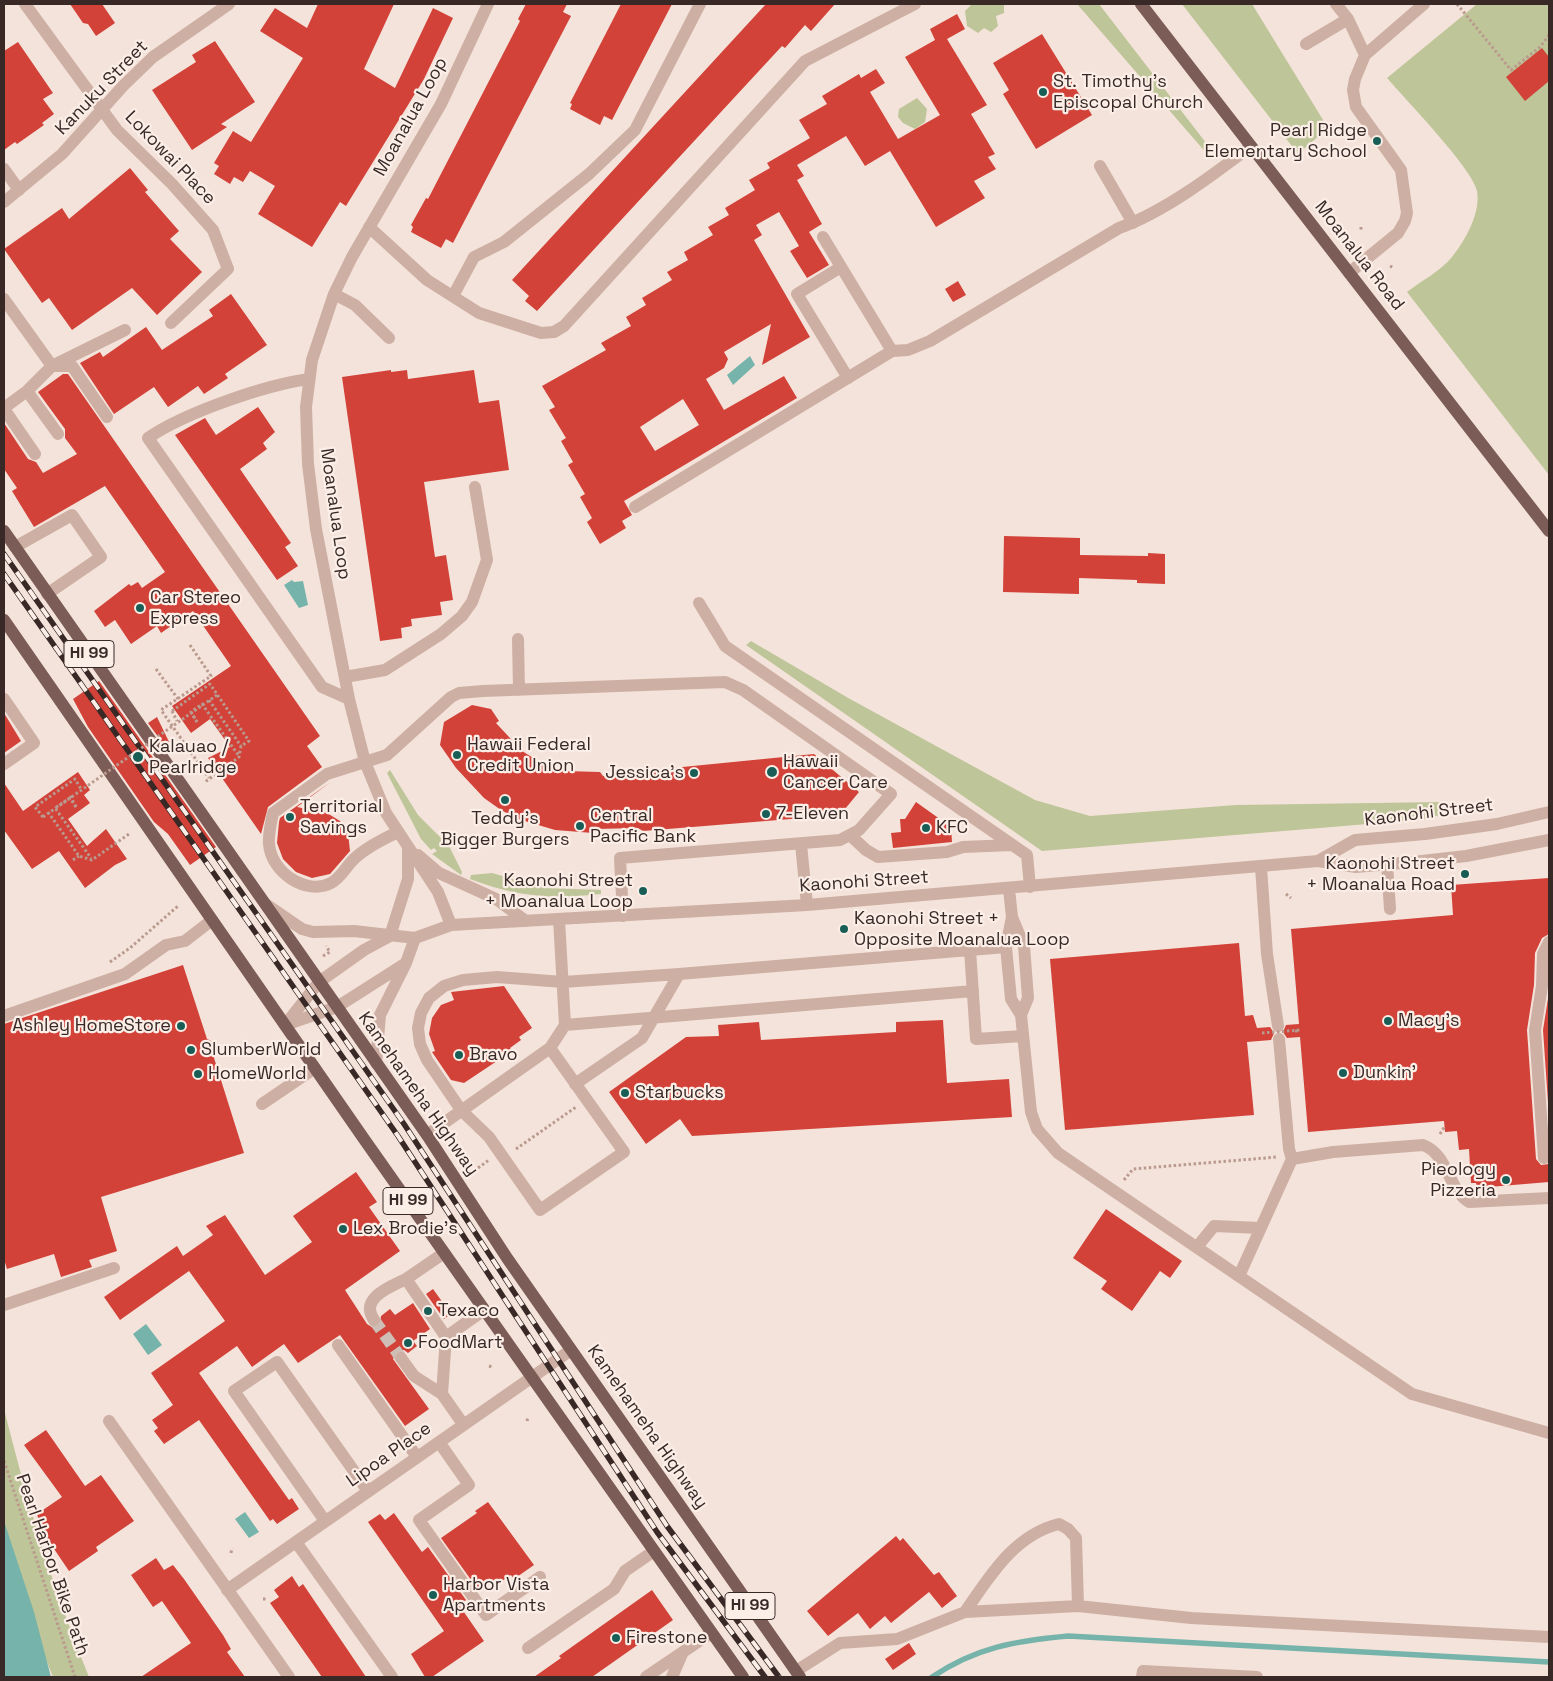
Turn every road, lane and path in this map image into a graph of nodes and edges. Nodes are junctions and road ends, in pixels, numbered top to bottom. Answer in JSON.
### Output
{"nodes":[{"id":1,"x":25,"y":4,"type":"edge"},
{"id":2,"x":229,"y":4,"type":"edge"},
{"id":3,"x":488,"y":4,"type":"edge"},
{"id":4,"x":700,"y":4,"type":"edge"},
{"id":5,"x":915,"y":4,"type":"edge"},
{"id":6,"x":1140,"y":4,"type":"edge"},
{"id":7,"x":1336,"y":4,"type":"edge"},
{"id":8,"x":1424,"y":4,"type":"edge"},
{"id":9,"x":1457,"y":4,"type":"edge"},
{"id":10,"x":1348,"y":19,"type":"junction"},
{"id":11,"x":1549,"y":35,"type":"edge"},
{"id":12,"x":1306,"y":44,"type":"dead end"},
{"id":13,"x":1365,"y":56,"type":"junction"},
{"id":14,"x":102,"y":110,"type":"junction"},
{"id":15,"x":1251,"y":146,"type":"junction"},
{"id":16,"x":1100,"y":166,"type":"dead end"},
{"id":17,"x":4,"y":168,"type":"edge"},
{"id":18,"x":19,"y":190,"type":"junction"},
{"id":19,"x":4,"y":202,"type":"edge"},
{"id":20,"x":1133,"y":223,"type":"junction"},
{"id":21,"x":369,"y":227,"type":"junction"},
{"id":22,"x":823,"y":237,"type":"dead end"},
{"id":23,"x":841,"y":267,"type":"junction"},
{"id":24,"x":1349,"y":273,"type":"junction"},
{"id":25,"x":334,"y":294,"type":"junction"},
{"id":26,"x":454,"y":296,"type":"junction"},
{"id":27,"x":4,"y":299,"type":"edge"},
{"id":28,"x":171,"y":323,"type":"dead end"},
{"id":29,"x":126,"y":330,"type":"dead end"},
{"id":30,"x":389,"y":338,"type":"dead end"},
{"id":31,"x":892,"y":351,"type":"junction"},
{"id":32,"x":52,"y":366,"type":"junction"},
{"id":33,"x":848,"y":378,"type":"junction"},
{"id":34,"x":309,"y":379,"type":"junction"},
{"id":35,"x":27,"y":391,"type":"junction"},
{"id":36,"x":4,"y":409,"type":"edge"},
{"id":37,"x":107,"y":416,"type":"dead end"},
{"id":38,"x":58,"y":434,"type":"dead end"},
{"id":39,"x":35,"y":454,"type":"dead end"},
{"id":40,"x":475,"y":487,"type":"dead end"},
{"id":41,"x":635,"y":507,"type":"dead end"},
{"id":42,"x":1549,"y":530,"type":"edge"},
{"id":43,"x":4,"y":532,"type":"edge"},
{"id":44,"x":15,"y":547,"type":"junction"},
{"id":45,"x":47,"y":594,"type":"junction"},
{"id":46,"x":699,"y":603,"type":"dead end"},
{"id":47,"x":4,"y":620,"type":"edge"},
{"id":48,"x":518,"y":639,"type":"dead end"},
{"id":49,"x":190,"y":645,"type":"dead end"},
{"id":50,"x":156,"y":669,"type":"dead end"},
{"id":51,"x":345,"y":677,"type":"junction"},
{"id":52,"x":519,"y":690,"type":"junction"},
{"id":53,"x":217,"y":695,"type":"junction"},
{"id":54,"x":178,"y":698,"type":"junction"},
{"id":55,"x":4,"y":699,"type":"edge"},
{"id":56,"x":349,"y":699,"type":"junction"},
{"id":57,"x":209,"y":700,"type":"junction"},
{"id":58,"x":191,"y":712,"type":"junction"},
{"id":59,"x":179,"y":720,"type":"junction"},
{"id":60,"x":197,"y":722,"type":"junction"},
{"id":61,"x":152,"y":739,"type":"dead end"},
{"id":62,"x":241,"y":746,"type":"junction"},
{"id":63,"x":239,"y":757,"type":"junction"},
{"id":64,"x":365,"y":762,"type":"junction"},
{"id":65,"x":118,"y":763,"type":"dead end"},
{"id":66,"x":4,"y":764,"type":"edge"},
{"id":67,"x":209,"y":778,"type":"junction"},
{"id":68,"x":205,"y":782,"type":"dead end"},
{"id":69,"x":81,"y":789,"type":"junction"},
{"id":70,"x":70,"y":797,"type":"junction"},
{"id":71,"x":76,"y":807,"type":"junction"},
{"id":72,"x":48,"y":812,"type":"junction"},
{"id":73,"x":1549,"y":812,"type":"edge"},
{"id":74,"x":398,"y":832,"type":"junction"},
{"id":75,"x":129,"y":834,"type":"dead end"},
{"id":76,"x":851,"y":836,"type":"junction"},
{"id":77,"x":1549,"y":840,"type":"edge"},
{"id":78,"x":801,"y":844,"type":"junction"},
{"id":79,"x":1012,"y":845,"type":"junction"},
{"id":80,"x":408,"y":847,"type":"junction"},
{"id":81,"x":79,"y":856,"type":"junction"},
{"id":82,"x":73,"y":860,"type":"dead end"},
{"id":83,"x":92,"y":860,"type":"junction"},
{"id":84,"x":1318,"y":861,"type":"junction"},
{"id":85,"x":1387,"y":864,"type":"junction"},
{"id":86,"x":1261,"y":867,"type":"junction"},
{"id":87,"x":1030,"y":887,"type":"junction"},
{"id":88,"x":1009,"y":888,"type":"junction"},
{"id":89,"x":1286,"y":894,"type":"dead end"},
{"id":90,"x":1291,"y":898,"type":"dead end"},
{"id":91,"x":260,"y":900,"type":"junction"},
{"id":92,"x":807,"y":905,"type":"junction"},
{"id":93,"x":178,"y":906,"type":"dead end"},
{"id":94,"x":1390,"y":909,"type":"dead end"},
{"id":95,"x":623,"y":916,"type":"junction"},
{"id":96,"x":955,"y":916,"type":"dead end"},
{"id":97,"x":1012,"y":917,"type":"junction"},
{"id":98,"x":212,"y":920,"type":"junction"},
{"id":99,"x":559,"y":920,"type":"junction"},
{"id":100,"x":526,"y":921,"type":"junction"},
{"id":101,"x":956,"y":921,"type":"dead end"},
{"id":102,"x":451,"y":925,"type":"junction"},
{"id":103,"x":390,"y":936,"type":"junction"},
{"id":104,"x":415,"y":938,"type":"junction"},
{"id":105,"x":1549,"y":942,"type":"edge"},
{"id":106,"x":325,"y":945,"type":"dead end"},
{"id":107,"x":1006,"y":947,"type":"junction"},
{"id":108,"x":970,"y":950,"type":"junction"},
{"id":109,"x":323,"y":956,"type":"dead end"},
{"id":110,"x":406,"y":963,"type":"junction"},
{"id":111,"x":107,"y":964,"type":"dead end"},
{"id":112,"x":679,"y":974,"type":"junction"},
{"id":113,"x":319,"y":982,"type":"junction"},
{"id":114,"x":563,"y":982,"type":"junction"},
{"id":115,"x":973,"y":991,"type":"junction"},
{"id":116,"x":337,"y":1007,"type":"junction"},
{"id":117,"x":1021,"y":1015,"type":"junction"},
{"id":118,"x":4,"y":1016,"type":"edge"},
{"id":119,"x":654,"y":1018,"type":"junction"},
{"id":120,"x":285,"y":1025,"type":"junction"},
{"id":121,"x":565,"y":1025,"type":"junction"},
{"id":122,"x":1295,"y":1031,"type":"dead end"},
{"id":123,"x":1262,"y":1033,"type":"dead end"},
{"id":124,"x":1023,"y":1036,"type":"junction"},
{"id":125,"x":550,"y":1048,"type":"junction"},
{"id":126,"x":376,"y":1063,"type":"junction"},
{"id":127,"x":315,"y":1068,"type":"junction"},
{"id":128,"x":575,"y":1084,"type":"junction"},
{"id":129,"x":262,"y":1104,"type":"dead end"},
{"id":130,"x":590,"y":1106,"type":"junction"},
{"id":131,"x":461,"y":1110,"type":"junction"},
{"id":132,"x":1445,"y":1126,"type":"dead end"},
{"id":133,"x":1440,"y":1134,"type":"dead end"},
{"id":134,"x":427,"y":1135,"type":"junction"},
{"id":135,"x":502,"y":1156,"type":"junction"},
{"id":136,"x":1278,"y":1157,"type":"dead end"},
{"id":137,"x":1544,"y":1158,"type":"dead end"},
{"id":138,"x":1292,"y":1159,"type":"junction"},
{"id":139,"x":474,"y":1171,"type":"dead end"},
{"id":140,"x":1123,"y":1181,"type":"dead end"},
{"id":141,"x":1549,"y":1198,"type":"edge"},
{"id":142,"x":1260,"y":1228,"type":"junction"},
{"id":143,"x":1197,"y":1247,"type":"junction"},
{"id":144,"x":444,"y":1253,"type":"junction"},
{"id":145,"x":114,"y":1268,"type":"dead end"},
{"id":146,"x":1239,"y":1276,"type":"junction"},
{"id":147,"x":406,"y":1279,"type":"junction"},
{"id":148,"x":4,"y":1305,"type":"edge"},
{"id":149,"x":484,"y":1310,"type":"junction"},
{"id":150,"x":374,"y":1320,"type":"tunnel mouth"},
{"id":151,"x":446,"y":1336,"type":"junction"},
{"id":152,"x":338,"y":1346,"type":"dead end"},
{"id":153,"x":571,"y":1350,"type":"junction"},
{"id":154,"x":401,"y":1358,"type":"tunnel mouth"},
{"id":155,"x":532,"y":1377,"type":"junction"},
{"id":156,"x":442,"y":1394,"type":"junction"},
{"id":157,"x":110,"y":1421,"type":"dead end"},
{"id":158,"x":464,"y":1424,"type":"junction"},
{"id":159,"x":1549,"y":1433,"type":"edge"},
{"id":160,"x":439,"y":1442,"type":"junction"},
{"id":161,"x":417,"y":1457,"type":"junction"},
{"id":162,"x":4,"y":1461,"type":"edge"},
{"id":163,"x":368,"y":1491,"type":"junction"},
{"id":164,"x":325,"y":1521,"type":"junction"},
{"id":165,"x":296,"y":1542,"type":"junction"},
{"id":166,"x":232,"y":1548,"type":"dead end"},
{"id":167,"x":654,"y":1551,"type":"junction"},
{"id":168,"x":231,"y":1553,"type":"dead end"},
{"id":169,"x":540,"y":1577,"type":"dead end"},
{"id":170,"x":228,"y":1590,"type":"junction"},
{"id":171,"x":263,"y":1599,"type":"dead end"},
{"id":172,"x":268,"y":1599,"type":"dead end"},
{"id":173,"x":1078,"y":1606,"type":"junction"},
{"id":174,"x":965,"y":1612,"type":"junction"},
{"id":175,"x":711,"y":1633,"type":"junction"},
{"id":176,"x":1549,"y":1637,"type":"edge"},
{"id":177,"x":528,"y":1648,"type":"dead end"},
{"id":178,"x":682,"y":1654,"type":"junction"},
{"id":179,"x":798,"y":1674,"type":"edge"},
{"id":180,"x":76,"y":1677,"type":"edge"},
{"id":181,"x":289,"y":1677,"type":"edge"},
{"id":182,"x":392,"y":1677,"type":"edge"},
{"id":183,"x":646,"y":1677,"type":"edge"},
{"id":184,"x":672,"y":1677,"type":"edge"},
{"id":185,"x":743,"y":1677,"type":"edge"},
{"id":186,"x":1142,"y":1677,"type":"edge"},
{"id":187,"x":1257,"y":1677,"type":"edge"}],
"edges":[{"from":1,"to":14,"type":"street","name":"Lokowai Place"},
{"from":2,"to":14,"type":"street","name":"Kanuku Street"},
{"from":3,"to":21,"type":"street","name":"Moanalua Loop"},
{"from":4,"to":26,"type":"street"},
{"from":5,"to":26,"type":"street"},
{"from":6,"to":15,"type":"main road","name":"Moanalua Road"},
{"from":7,"to":10,"type":"street"},
{"from":8,"to":13,"type":"street"},
{"from":9,"to":11,"type":"path"},
{"from":10,"to":12,"type":"street"},
{"from":10,"to":13,"type":"street"},
{"from":13,"to":24,"type":"street"},
{"from":14,"to":18,"type":"street","name":"Kanuku Street"},
{"from":14,"to":28,"type":"street","name":"Lokowai Place"},
{"from":15,"to":20,"type":"street"},
{"from":15,"to":24,"type":"main road","name":"Moanalua Road"},
{"from":16,"to":20,"type":"street"},
{"from":17,"to":18,"type":"street"},
{"from":18,"to":19,"type":"street","name":"Kanuku Street"},
{"from":20,"to":31,"type":"street"},
{"from":21,"to":25,"type":"street","name":"Moanalua Loop"},
{"from":21,"to":26,"type":"street"},
{"from":22,"to":23,"type":"street"},
{"from":23,"to":31,"type":"street"},
{"from":23,"to":33,"type":"street"},
{"from":24,"to":42,"type":"main road","name":"Moanalua Road"},
{"from":25,"to":30,"type":"street"},
{"from":25,"to":34,"type":"street","name":"Moanalua Loop"},
{"from":27,"to":32,"type":"street"},
{"from":29,"to":32,"type":"street"},
{"from":31,"to":33,"type":"street"},
{"from":32,"to":35,"type":"street"},
{"from":32,"to":37,"type":"street"},
{"from":33,"to":41,"type":"street"},
{"from":34,"to":51,"type":"street","name":"Moanalua Loop"},
{"from":34,"to":56,"type":"street"},
{"from":35,"to":36,"type":"street"},
{"from":35,"to":38,"type":"street"},
{"from":36,"to":39,"type":"street"},
{"from":40,"to":51,"type":"street"},
{"from":43,"to":44,"type":"main road","name":"Kamehameha Highway","number":"HI 99"},
{"from":44,"to":45,"type":"main road","name":"Kamehameha Highway","number":"HI 99"},
{"from":44,"to":45,"type":"street"},
{"from":45,"to":91,"type":"main road","name":"Kamehameha Highway","number":"HI 99"},
{"from":46,"to":79,"type":"street"},
{"from":47,"to":98,"type":"main road","number":"HI 99"},
{"from":48,"to":52,"type":"street"},
{"from":49,"to":54,"type":"path"},
{"from":50,"to":54,"type":"path"},
{"from":51,"to":56,"type":"street","name":"Moanalua Loop"},
{"from":52,"to":64,"type":"street"},
{"from":52,"to":76,"type":"street"},
{"from":53,"to":57,"type":"path","bridge":true},
{"from":53,"to":59,"type":"path","bridge":true},
{"from":53,"to":62,"type":"path"},
{"from":54,"to":67,"type":"path"},
{"from":55,"to":66,"type":"street"},
{"from":56,"to":64,"type":"street","name":"Moanalua Loop"},
{"from":57,"to":58,"type":"path","bridge":true},
{"from":57,"to":62,"type":"path"},
{"from":58,"to":60,"type":"path","bridge":true},
{"from":58,"to":70,"type":"path","bridge":true},
{"from":59,"to":60,"type":"path","bridge":true},
{"from":59,"to":61,"type":"path","bridge":true},
{"from":60,"to":63,"type":"path"},
{"from":62,"to":63,"type":"path"},
{"from":63,"to":67,"type":"path"},
{"from":64,"to":74,"type":"street","name":"Moanalua Loop"},
{"from":64,"to":74,"type":"street"},
{"from":65,"to":69,"type":"path","bridge":true},
{"from":67,"to":68,"type":"path"},
{"from":69,"to":71,"type":"path","bridge":true},
{"from":69,"to":72,"type":"path","bridge":true},
{"from":70,"to":71,"type":"path","bridge":true},
{"from":70,"to":72,"type":"path","bridge":true},
{"from":71,"to":83,"type":"path"},
{"from":72,"to":81,"type":"path"},
{"from":73,"to":84,"type":"street","name":"Kaonohi Street"},
{"from":74,"to":80,"type":"street","name":"Moanalua Loop"},
{"from":75,"to":83,"type":"path"},
{"from":76,"to":78,"type":"street"},
{"from":76,"to":79,"type":"street"},
{"from":77,"to":85,"type":"street","name":"Kaonohi Street"},
{"from":78,"to":92,"type":"street"},
{"from":78,"to":95,"type":"street"},
{"from":79,"to":87,"type":"street"},
{"from":80,"to":100,"type":"street","name":"Moanalua Loop"},
{"from":80,"to":102,"type":"street","name":"Moanalua Loop"},
{"from":80,"to":103,"type":"street"},
{"from":81,"to":82,"type":"path"},
{"from":81,"to":83,"type":"path"},
{"from":84,"to":85,"type":"street","name":"Kaonohi Street"},
{"from":84,"to":86,"type":"street","name":"Kaonohi Street"},
{"from":85,"to":94,"type":"street"},
{"from":86,"to":87,"type":"street","name":"Kaonohi Street"},
{"from":86,"to":138,"type":"street"},
{"from":87,"to":88,"type":"street","name":"Kaonohi Street"},
{"from":88,"to":92,"type":"street","name":"Kaonohi Street"},
{"from":88,"to":97,"type":"street"},
{"from":89,"to":90,"type":"path"},
{"from":91,"to":103,"type":"street","name":"Kaonohi Street"},
{"from":91,"to":113,"type":"main road","name":"Kamehameha Highway","number":"HI 99"},
{"from":92,"to":95,"type":"street","name":"Kaonohi Street"},
{"from":93,"to":111,"type":"path"},
{"from":95,"to":99,"type":"street","name":"Kaonohi Street"},
{"from":96,"to":101,"type":"path"},
{"from":97,"to":107,"type":"street"},
{"from":97,"to":117,"type":"street"},
{"from":98,"to":118,"type":"street"},
{"from":98,"to":120,"type":"main road","number":"HI 99"},
{"from":99,"to":100,"type":"street","name":"Kaonohi Street"},
{"from":99,"to":114,"type":"street"},
{"from":100,"to":102,"type":"street","name":"Kaonohi Street"},
{"from":102,"to":104,"type":"street","name":"Kaonohi Street"},
{"from":103,"to":104,"type":"street","name":"Kaonohi Street"},
{"from":103,"to":113,"type":"street"},
{"from":104,"to":110,"type":"street"},
{"from":105,"to":137,"type":"street"},
{"from":106,"to":109,"type":"path"},
{"from":107,"to":108,"type":"street"},
{"from":107,"to":117,"type":"street"},
{"from":108,"to":112,"type":"street"},
{"from":108,"to":115,"type":"street"},
{"from":110,"to":116,"type":"street"},
{"from":110,"to":126,"type":"street"},
{"from":112,"to":114,"type":"street"},
{"from":112,"to":119,"type":"street"},
{"from":113,"to":116,"type":"main road","name":"Kamehameha Highway","number":"HI 99"},
{"from":113,"to":120,"type":"street"},
{"from":114,"to":121,"type":"street"},
{"from":114,"to":131,"type":"street"},
{"from":115,"to":119,"type":"street"},
{"from":115,"to":124,"type":"street"},
{"from":116,"to":120,"type":"street"},
{"from":116,"to":126,"type":"main road","name":"Kamehameha Highway","number":"HI 99"},
{"from":117,"to":124,"type":"street"},
{"from":119,"to":121,"type":"street"},
{"from":119,"to":128,"type":"street"},
{"from":120,"to":127,"type":"main road","number":"HI 99"},
{"from":121,"to":125,"type":"street"},
{"from":122,"to":123,"type":"path","bridge":true},
{"from":124,"to":143,"type":"street"},
{"from":125,"to":128,"type":"street"},
{"from":125,"to":131,"type":"street"},
{"from":126,"to":134,"type":"main road","name":"Kamehameha Highway","number":"HI 99"},
{"from":127,"to":129,"type":"street"},
{"from":127,"to":144,"type":"main road","number":"HI 99"},
{"from":128,"to":130,"type":"street"},
{"from":130,"to":135,"type":"path"},
{"from":130,"to":135,"type":"street"},
{"from":131,"to":134,"type":"street"},
{"from":131,"to":135,"type":"street"},
{"from":132,"to":133,"type":"path"},
{"from":134,"to":153,"type":"main road","name":"Kamehameha Highway","number":"HI 99"},
{"from":135,"to":139,"type":"path"},
{"from":136,"to":140,"type":"path"},
{"from":138,"to":141,"type":"street"},
{"from":138,"to":142,"type":"street"},
{"from":142,"to":143,"type":"street"},
{"from":142,"to":146,"type":"street"},
{"from":143,"to":146,"type":"street"},
{"from":144,"to":147,"type":"street"},
{"from":144,"to":149,"type":"main road","number":"HI 99"},
{"from":145,"to":148,"type":"street"},
{"from":146,"to":159,"type":"street"},
{"from":147,"to":150,"type":"street"},
{"from":147,"to":151,"type":"street"},
{"from":149,"to":151,"type":"street"},
{"from":149,"to":155,"type":"main road","number":"HI 99"},
{"from":151,"to":156,"type":"street"},
{"from":152,"to":161,"type":"street"},
{"from":153,"to":155,"type":"street","name":"Lipoa Place"},
{"from":153,"to":179,"type":"main road","name":"Kamehameha Highway","number":"HI 99"},
{"from":154,"to":156,"type":"street"},
{"from":155,"to":158,"type":"street","name":"Lipoa Place"},
{"from":155,"to":167,"type":"main road","number":"HI 99"},
{"from":156,"to":158,"type":"street"},
{"from":157,"to":170,"type":"street"},
{"from":158,"to":160,"type":"street","name":"Lipoa Place"},
{"from":160,"to":161,"type":"street","name":"Lipoa Place"},
{"from":160,"to":169,"type":"street"},
{"from":161,"to":163,"type":"street","name":"Lipoa Place"},
{"from":162,"to":180,"type":"path","name":"Pearl Harbor Bike Path"},
{"from":163,"to":164,"type":"street","name":"Lipoa Place"},
{"from":163,"to":164,"type":"street"},
{"from":164,"to":165,"type":"street","name":"Lipoa Place"},
{"from":165,"to":170,"type":"street","name":"Lipoa Place"},
{"from":165,"to":182,"type":"street"},
{"from":166,"to":168,"type":"path"},
{"from":167,"to":175,"type":"main road","number":"HI 99"},
{"from":167,"to":177,"type":"street"},
{"from":170,"to":181,"type":"street"},
{"from":171,"to":172,"type":"path"},
{"from":173,"to":174,"type":"street"},
{"from":173,"to":174,"type":"street"},
{"from":173,"to":176,"type":"street"},
{"from":174,"to":179,"type":"street"},
{"from":175,"to":178,"type":"street"},
{"from":175,"to":185,"type":"main road","number":"HI 99"},
{"from":178,"to":183,"type":"street"},
{"from":178,"to":184,"type":"street"},
{"from":186,"to":187,"type":"street"}]}
